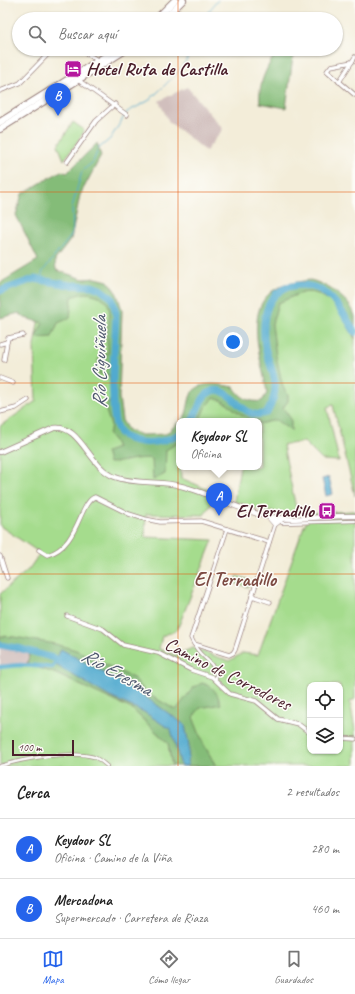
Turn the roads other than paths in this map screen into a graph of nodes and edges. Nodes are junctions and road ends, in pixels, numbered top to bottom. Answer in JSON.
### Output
{"nodes":[{"id":1,"x":175,"y":0,"type":"edge"},
{"id":2,"x":182,"y":0,"type":"edge"},
{"id":3,"x":163,"y":12,"type":"edge"},
{"id":4,"x":171,"y":12,"type":"edge"},
{"id":5,"x":46,"y":56,"type":"edge"},
{"id":6,"x":91,"y":56,"type":"edge"},
{"id":7,"x":106,"y":56,"type":"edge"},
{"id":8,"x":116,"y":56,"type":"edge"},
{"id":9,"x":355,"y":57,"type":"edge"},
{"id":10,"x":99,"y":61,"type":"junction"},
{"id":11,"x":352,"y":62,"type":"junction"},
{"id":12,"x":78,"y":80,"type":"junction"},
{"id":13,"x":339,"y":82,"type":"junction"},
{"id":14,"x":0,"y":91,"type":"edge"},
{"id":15,"x":355,"y":95,"type":"edge"},
{"id":16,"x":114,"y":105,"type":"junction"},
{"id":17,"x":127,"y":116,"type":"dead end"},
{"id":18,"x":0,"y":122,"type":"edge"},
{"id":19,"x":0,"y":129,"type":"edge"},
{"id":20,"x":67,"y":162,"type":"dead end"},
{"id":21,"x":22,"y":335,"type":"dead end"},
{"id":22,"x":7,"y":342,"type":"junction"},
{"id":23,"x":0,"y":344,"type":"edge"},
{"id":24,"x":4,"y":360,"type":"dead end"},
{"id":25,"x":0,"y":378,"type":"edge"},
{"id":26,"x":13,"y":383,"type":"dead end"},
{"id":27,"x":28,"y":400,"type":"dead end"},
{"id":28,"x":0,"y":412,"type":"edge"},
{"id":29,"x":0,"y":452,"type":"edge"},
{"id":30,"x":268,"y":516,"type":"junction"},
{"id":31,"x":355,"y":516,"type":"edge"},
{"id":32,"x":283,"y":520,"type":"junction"},
{"id":33,"x":355,"y":521,"type":"edge"},
{"id":34,"x":275,"y":524,"type":"junction"},
{"id":35,"x":227,"y":529,"type":"junction"},
{"id":36,"x":269,"y":542,"type":"junction"},
{"id":37,"x":39,"y":550,"type":"dead end"},
{"id":38,"x":0,"y":556,"type":"edge"},
{"id":39,"x":7,"y":578,"type":"dead end"},
{"id":40,"x":252,"y":596,"type":"junction"},
{"id":41,"x":270,"y":602,"type":"dead end"},
{"id":42,"x":67,"y":616,"type":"dead end"},
{"id":43,"x":194,"y":644,"type":"junction"},
{"id":44,"x":216,"y":679,"type":"junction"},
{"id":45,"x":307,"y":731,"type":"edge"},
{"id":46,"x":343,"y":738,"type":"edge"},
{"id":47,"x":355,"y":739,"type":"edge"},
{"id":48,"x":0,"y":766,"type":"edge"},
{"id":49,"x":107,"y":766,"type":"edge"}],
"edges":[{"from":1,"to":3,"type":"highway"},
{"from":2,"to":4,"type":"highway"},
{"from":5,"to":14,"type":"street"},
{"from":6,"to":10,"type":"street"},
{"from":7,"to":10,"type":"highway"},
{"from":8,"to":12,"type":"highway"},
{"from":9,"to":11,"type":"street"},
{"from":10,"to":18,"type":"highway"},
{"from":11,"to":13,"type":"street"},
{"from":11,"to":13,"type":"street"},
{"from":12,"to":16,"type":"street"},
{"from":12,"to":19,"type":"highway"},
{"from":13,"to":15,"type":"street"},
{"from":16,"to":17,"type":"street"},
{"from":16,"to":20,"type":"street"},
{"from":21,"to":22,"type":"street"},
{"from":22,"to":23,"type":"street"},
{"from":22,"to":24,"type":"street"},
{"from":25,"to":26,"type":"street"},
{"from":27,"to":28,"type":"street"},
{"from":29,"to":30,"type":"street"},
{"from":30,"to":32,"type":"street"},
{"from":30,"to":34,"type":"main road"},
{"from":31,"to":32,"type":"street"},
{"from":32,"to":33,"type":"street"},
{"from":32,"to":34,"type":"main road"},
{"from":34,"to":36,"type":"street"},
{"from":35,"to":36,"type":"street"},
{"from":35,"to":37,"type":"street"},
{"from":35,"to":43,"type":"street"},
{"from":36,"to":40,"type":"street"},
{"from":38,"to":39,"type":"street"},
{"from":40,"to":41,"type":"street"},
{"from":40,"to":43,"type":"street"},
{"from":42,"to":44,"type":"street","name":"Camino de Corredores"},
{"from":43,"to":44,"type":"street"},
{"from":44,"to":45,"type":"street","name":"Camino de Corredores"},
{"from":46,"to":47,"type":"street"},
{"from":48,"to":49,"type":"street"}]}
